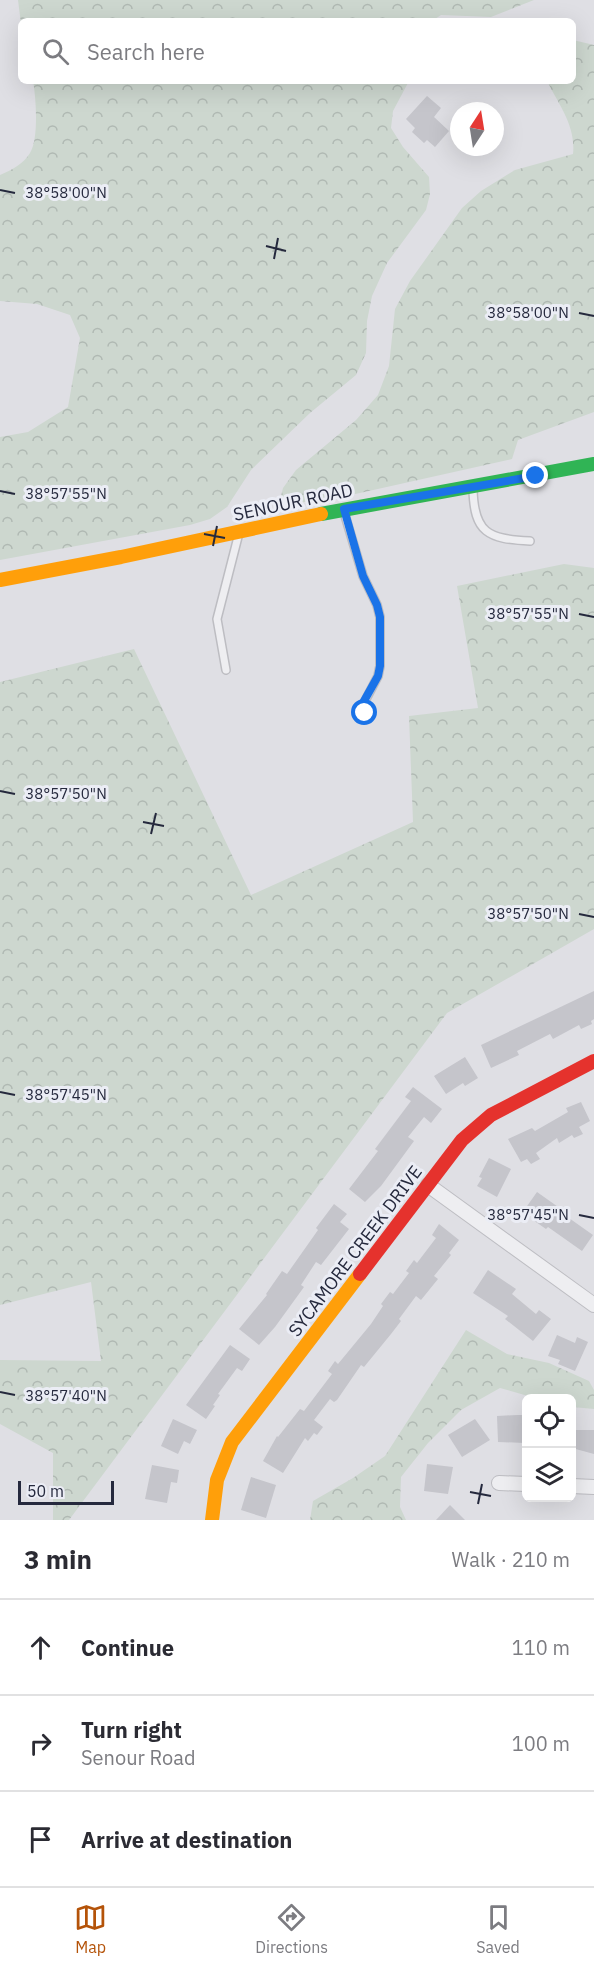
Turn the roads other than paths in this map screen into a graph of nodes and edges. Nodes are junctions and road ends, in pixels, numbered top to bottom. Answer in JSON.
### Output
{"nodes":[{"id":1,"x":594,"y":464,"type":"edge"},
{"id":2,"x":473,"y":486,"type":"junction"},
{"id":3,"x":344,"y":509,"type":"junction"},
{"id":4,"x":240,"y":531,"type":"junction"},
{"id":5,"x":530,"y":541,"type":"dead end"},
{"id":6,"x":0,"y":580,"type":"edge"},
{"id":7,"x":226,"y":670,"type":"dead end"},
{"id":8,"x":365,"y":713,"type":"dead end"},
{"id":9,"x":594,"y":1061,"type":"edge"},
{"id":10,"x":428,"y":1185,"type":"junction"},
{"id":11,"x":594,"y":1305,"type":"edge"},
{"id":12,"x":499,"y":1483,"type":"dead end"},
{"id":13,"x":522,"y":1484,"type":"edge"},
{"id":14,"x":576,"y":1486,"type":"edge"},
{"id":15,"x":594,"y":1486,"type":"edge"},
{"id":16,"x":212,"y":1520,"type":"edge"}],
"edges":[{"from":1,"to":2,"type":"street","name":"SENOUR ROAD"},
{"from":2,"to":3,"type":"street","name":"SENOUR ROAD"},
{"from":2,"to":5,"type":"lane"},
{"from":3,"to":4,"type":"street","name":"SENOUR ROAD"},
{"from":3,"to":8,"type":"lane"},
{"from":4,"to":6,"type":"street","name":"SENOUR ROAD"},
{"from":4,"to":7,"type":"lane"},
{"from":9,"to":10,"type":"street","name":"SYCAMORE CREEK DRIVE"},
{"from":10,"to":11,"type":"street"},
{"from":10,"to":16,"type":"street","name":"SYCAMORE CREEK DRIVE"},
{"from":12,"to":13,"type":"street"},
{"from":14,"to":15,"type":"street"}]}
